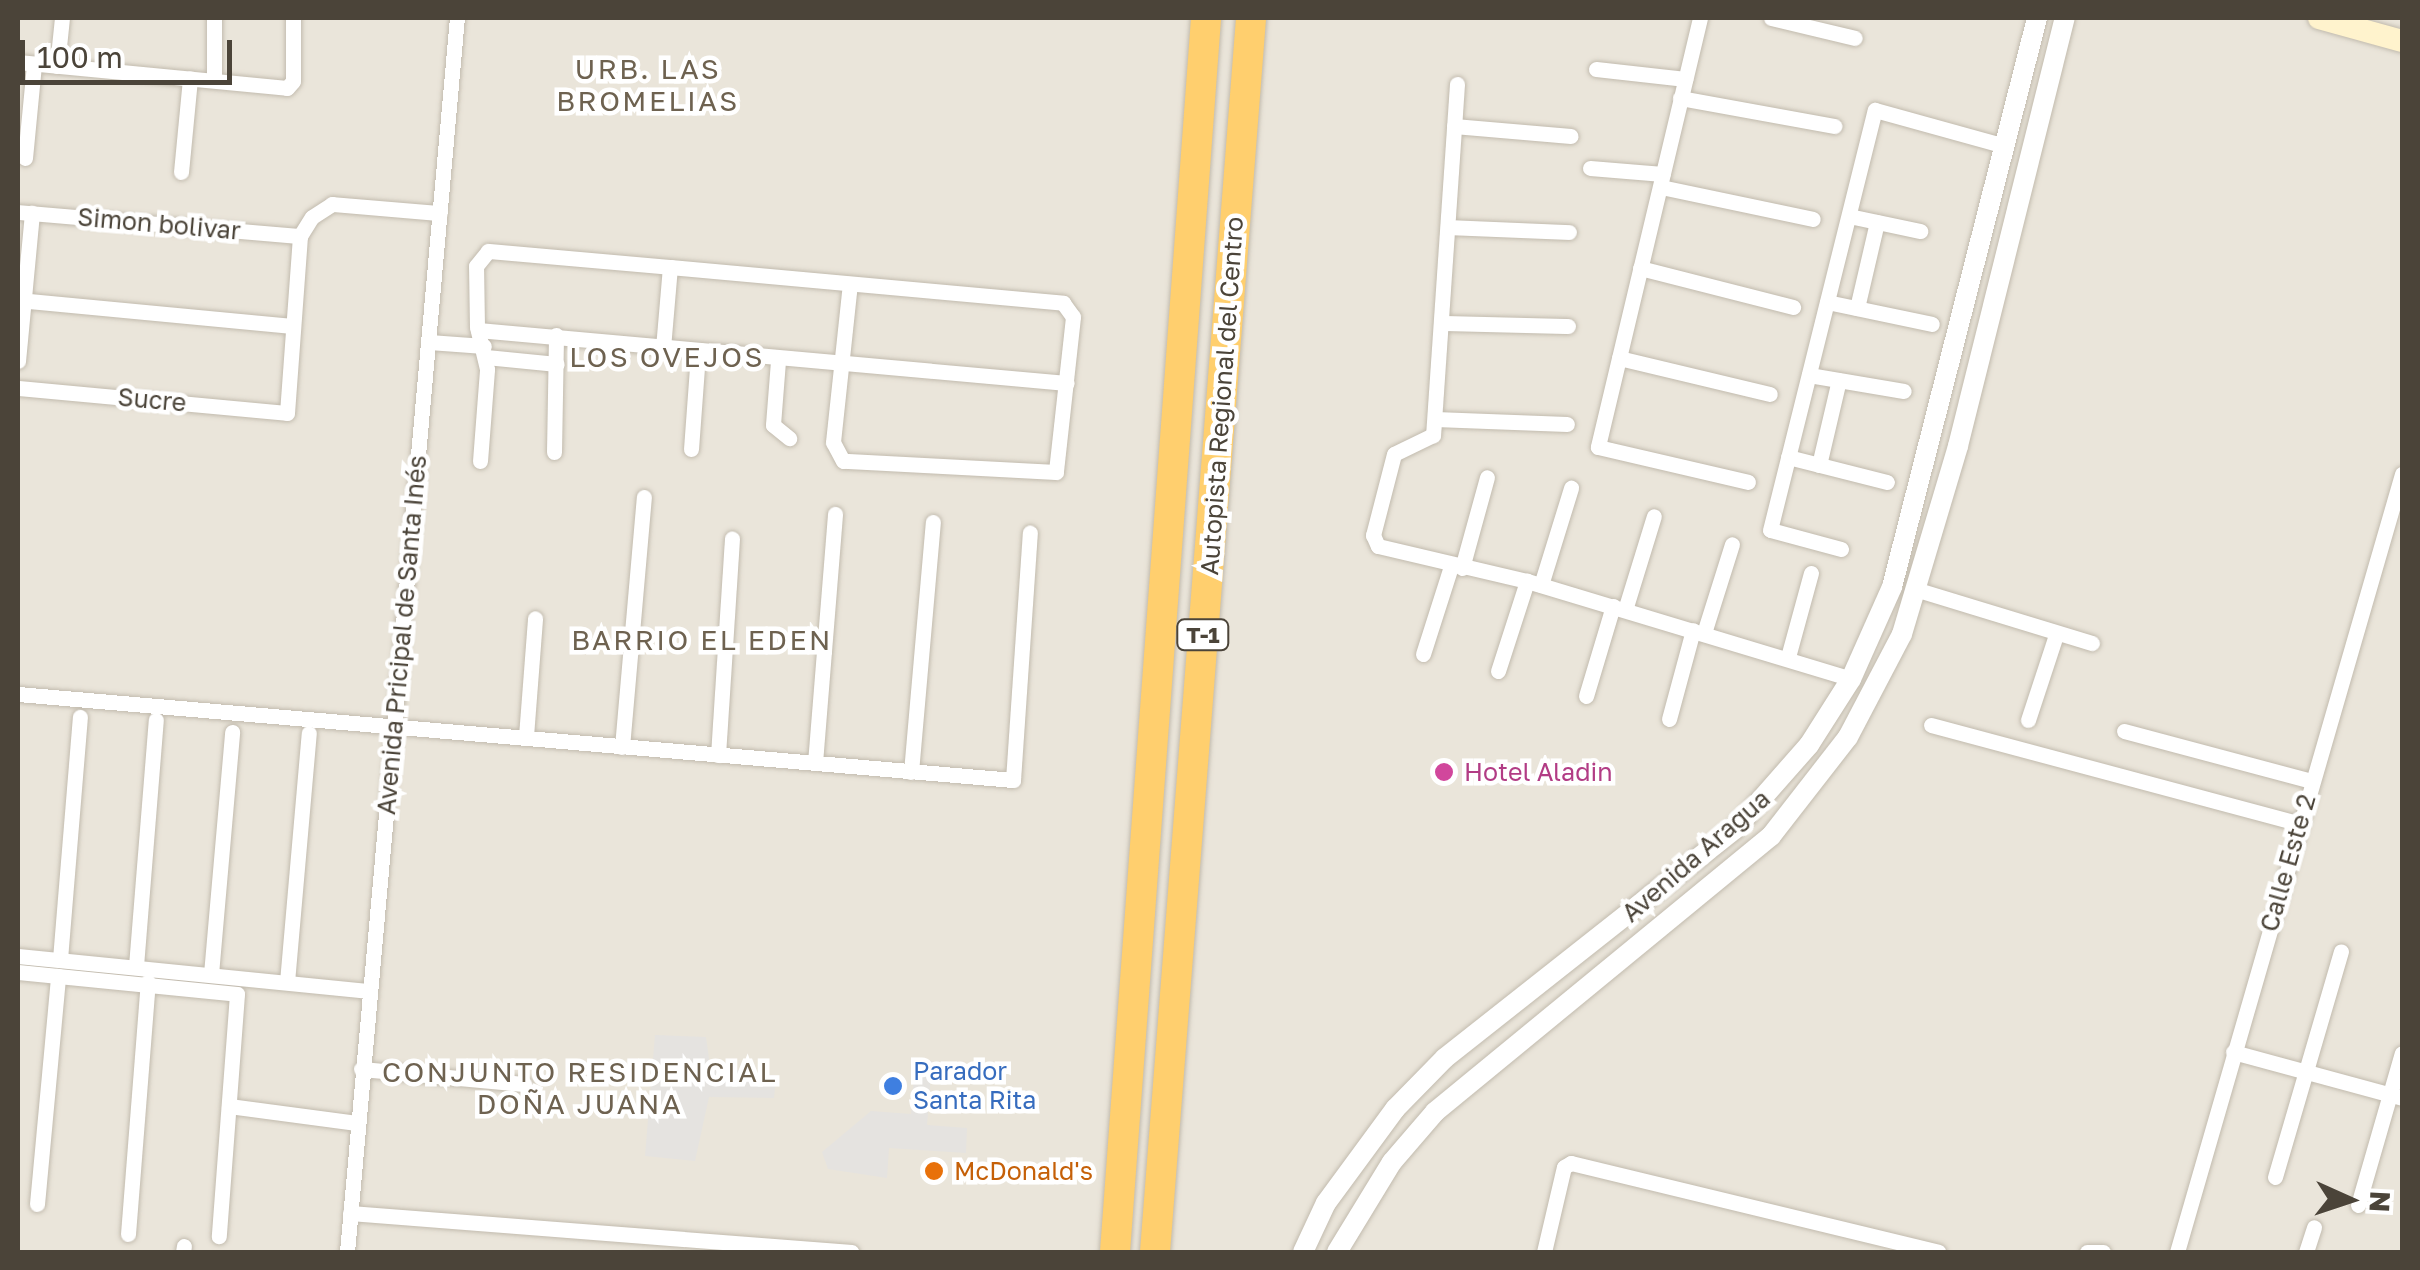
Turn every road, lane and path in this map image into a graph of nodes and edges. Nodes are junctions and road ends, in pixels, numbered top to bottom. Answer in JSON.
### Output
{"nodes":[{"id":1,"x":62,"y":18,"type":"edge"},
{"id":2,"x":214,"y":18,"type":"edge"},
{"id":3,"x":293,"y":18,"type":"edge"},
{"id":4,"x":458,"y":18,"type":"edge"},
{"id":5,"x":1206,"y":18,"type":"edge"},
{"id":6,"x":1251,"y":18,"type":"edge"},
{"id":7,"x":1700,"y":18,"type":"edge"},
{"id":8,"x":1770,"y":18,"type":"edge"},
{"id":9,"x":2037,"y":18,"type":"edge"},
{"id":10,"x":2065,"y":18,"type":"edge"},
{"id":11,"x":2319,"y":18,"type":"edge"},
{"id":12,"x":1855,"y":38,"type":"dead end"},
{"id":13,"x":2402,"y":41,"type":"edge"},
{"id":14,"x":26,"y":63,"type":"edge"},
{"id":15,"x":57,"y":66,"type":"junction"},
{"id":16,"x":1596,"y":70,"type":"dead end"},
{"id":17,"x":190,"y":78,"type":"junction"},
{"id":18,"x":1685,"y":79,"type":"junction"},
{"id":19,"x":214,"y":80,"type":"junction"},
{"id":20,"x":1458,"y":84,"type":"dead end"},
{"id":21,"x":1680,"y":98,"type":"junction"},
{"id":22,"x":1454,"y":126,"type":"junction"},
{"id":23,"x":1834,"y":126,"type":"dead end"},
{"id":24,"x":1571,"y":136,"type":"dead end"},
{"id":25,"x":2005,"y":146,"type":"junction"},
{"id":26,"x":25,"y":158,"type":"dead end"},
{"id":27,"x":1590,"y":168,"type":"dead end"},
{"id":28,"x":181,"y":172,"type":"dead end"},
{"id":29,"x":1662,"y":180,"type":"junction"},
{"id":30,"x":25,"y":212,"type":"edge"},
{"id":31,"x":440,"y":213,"type":"junction"},
{"id":32,"x":1848,"y":216,"type":"junction"},
{"id":33,"x":1813,"y":219,"type":"dead end"},
{"id":34,"x":1877,"y":222,"type":"junction"},
{"id":35,"x":1448,"y":227,"type":"junction"},
{"id":36,"x":1920,"y":231,"type":"dead end"},
{"id":37,"x":1569,"y":232,"type":"dead end"},
{"id":38,"x":300,"y":236,"type":"junction"},
{"id":39,"x":670,"y":267,"type":"junction"},
{"id":40,"x":1640,"y":268,"type":"junction"},
{"id":41,"x":850,"y":284,"type":"junction"},
{"id":42,"x":20,"y":300,"type":"edge"},
{"id":43,"x":1827,"y":302,"type":"junction"},
{"id":44,"x":1793,"y":307,"type":"dead end"},
{"id":45,"x":1857,"y":308,"type":"junction"},
{"id":46,"x":1442,"y":323,"type":"junction"},
{"id":47,"x":1932,"y":324,"type":"dead end"},
{"id":48,"x":294,"y":326,"type":"junction"},
{"id":49,"x":1568,"y":326,"type":"dead end"},
{"id":50,"x":478,"y":330,"type":"junction"},
{"id":51,"x":556,"y":335,"type":"junction"},
{"id":52,"x":429,"y":342,"type":"junction"},
{"id":53,"x":663,"y":348,"type":"junction"},
{"id":54,"x":485,"y":352,"type":"junction"},
{"id":55,"x":698,"y":353,"type":"junction"},
{"id":56,"x":1619,"y":358,"type":"junction"},
{"id":57,"x":18,"y":361,"type":"edge"},
{"id":58,"x":778,"y":361,"type":"junction"},
{"id":59,"x":557,"y":364,"type":"junction"},
{"id":60,"x":842,"y":366,"type":"junction"},
{"id":61,"x":1809,"y":376,"type":"junction"},
{"id":62,"x":1839,"y":380,"type":"junction"},
{"id":63,"x":1067,"y":383,"type":"junction"},
{"id":64,"x":18,"y":388,"type":"edge"},
{"id":65,"x":1904,"y":391,"type":"dead end"},
{"id":66,"x":1770,"y":394,"type":"dead end"},
{"id":67,"x":1435,"y":419,"type":"junction"},
{"id":68,"x":1568,"y":424,"type":"dead end"},
{"id":69,"x":788,"y":438,"type":"dead end"},
{"id":70,"x":691,"y":449,"type":"dead end"},
{"id":71,"x":554,"y":452,"type":"dead end"},
{"id":72,"x":1788,"y":457,"type":"junction"},
{"id":73,"x":480,"y":461,"type":"dead end"},
{"id":74,"x":1818,"y":465,"type":"junction"},
{"id":75,"x":2402,"y":474,"type":"edge"},
{"id":76,"x":1487,"y":477,"type":"dead end"},
{"id":77,"x":1748,"y":482,"type":"dead end"},
{"id":78,"x":1886,"y":482,"type":"dead end"},
{"id":79,"x":1571,"y":488,"type":"dead end"},
{"id":80,"x":644,"y":498,"type":"dead end"},
{"id":81,"x":835,"y":514,"type":"dead end"},
{"id":82,"x":1654,"y":516,"type":"dead end"},
{"id":83,"x":934,"y":522,"type":"dead end"},
{"id":84,"x":1030,"y":533,"type":"dead end"},
{"id":85,"x":732,"y":538,"type":"dead end"},
{"id":86,"x":1732,"y":544,"type":"dead end"},
{"id":87,"x":1841,"y":548,"type":"dead end"},
{"id":88,"x":1456,"y":567,"type":"junction"},
{"id":89,"x":1810,"y":572,"type":"dead end"},
{"id":90,"x":1534,"y":583,"type":"junction"},
{"id":91,"x":1915,"y":589,"type":"junction"},
{"id":92,"x":1619,"y":608,"type":"junction"},
{"id":93,"x":534,"y":618,"type":"dead end"},
{"id":94,"x":1699,"y":631,"type":"junction"},
{"id":95,"x":2056,"y":635,"type":"junction"},
{"id":96,"x":2092,"y":644,"type":"dead end"},
{"id":97,"x":1423,"y":654,"type":"dead end"},
{"id":98,"x":1788,"y":657,"type":"junction"},
{"id":99,"x":1498,"y":672,"type":"dead end"},
{"id":100,"x":1850,"y":679,"type":"junction"},
{"id":101,"x":18,"y":694,"type":"edge"},
{"id":102,"x":1586,"y":696,"type":"dead end"},
{"id":103,"x":80,"y":716,"type":"dead end"},
{"id":104,"x":1669,"y":719,"type":"dead end"},
{"id":105,"x":156,"y":720,"type":"dead end"},
{"id":106,"x":2028,"y":720,"type":"dead end"},
{"id":107,"x":1931,"y":725,"type":"dead end"},
{"id":108,"x":395,"y":726,"type":"junction"},
{"id":109,"x":2124,"y":731,"type":"dead end"},
{"id":110,"x":232,"y":732,"type":"dead end"},
{"id":111,"x":309,"y":734,"type":"dead end"},
{"id":112,"x":526,"y":736,"type":"junction"},
{"id":113,"x":622,"y":747,"type":"junction"},
{"id":114,"x":718,"y":756,"type":"junction"},
{"id":115,"x":815,"y":764,"type":"junction"},
{"id":116,"x":911,"y":772,"type":"junction"},
{"id":117,"x":2312,"y":782,"type":"junction"},
{"id":118,"x":2300,"y":824,"type":"junction"},
{"id":119,"x":2341,"y":950,"type":"dead end"},
{"id":120,"x":18,"y":956,"type":"edge"},
{"id":121,"x":136,"y":966,"type":"junction"},
{"id":122,"x":59,"y":968,"type":"junction"},
{"id":123,"x":18,"y":972,"type":"edge"},
{"id":124,"x":212,"y":974,"type":"junction"},
{"id":125,"x":148,"y":982,"type":"junction"},
{"id":126,"x":286,"y":982,"type":"junction"},
{"id":127,"x":367,"y":991,"type":"junction"},
{"id":128,"x":2233,"y":1052,"type":"junction"},
{"id":129,"x":2402,"y":1053,"type":"edge"},
{"id":130,"x":2304,"y":1068,"type":"junction"},
{"id":131,"x":361,"y":1070,"type":"junction"},
{"id":132,"x":524,"y":1084,"type":"dead end"},
{"id":133,"x":2396,"y":1096,"type":"edge"},
{"id":134,"x":228,"y":1106,"type":"junction"},
{"id":135,"x":357,"y":1122,"type":"junction"},
{"id":136,"x":2275,"y":1177,"type":"dead end"},
{"id":137,"x":37,"y":1204,"type":"dead end"},
{"id":138,"x":2358,"y":1205,"type":"dead end"},
{"id":139,"x":350,"y":1213,"type":"junction"},
{"id":140,"x":2314,"y":1227,"type":"dead end"},
{"id":141,"x":128,"y":1234,"type":"dead end"},
{"id":142,"x":1866,"y":1234,"type":"junction"},
{"id":143,"x":219,"y":1236,"type":"dead end"},
{"id":144,"x":1900,"y":1248,"type":"edge"},
{"id":145,"x":347,"y":1252,"type":"edge"},
{"id":146,"x":851,"y":1252,"type":"edge"},
{"id":147,"x":1115,"y":1252,"type":"edge"},
{"id":148,"x":1155,"y":1252,"type":"edge"},
{"id":149,"x":1303,"y":1252,"type":"edge"},
{"id":150,"x":1337,"y":1252,"type":"edge"},
{"id":151,"x":1544,"y":1252,"type":"edge"},
{"id":152,"x":1862,"y":1252,"type":"edge"},
{"id":153,"x":1938,"y":1252,"type":"edge"},
{"id":154,"x":2088,"y":1252,"type":"edge"},
{"id":155,"x":2103,"y":1252,"type":"edge"},
{"id":156,"x":2177,"y":1252,"type":"edge"},
{"id":157,"x":2306,"y":1252,"type":"edge"}],
"edges":[{"from":1,"to":15,"type":"street"},
{"from":2,"to":19,"type":"street"},
{"from":3,"to":19,"type":"street"},
{"from":4,"to":31,"type":"street","name":"Avenida Pricipal de Santa Inés"},
{"from":5,"to":147,"type":"highway","name":"Autopista Regional del Centro","number":"T-1"},
{"from":6,"to":148,"type":"highway","name":"Autopista Regional del Centro","number":"T-1"},
{"from":7,"to":18,"type":"street"},
{"from":8,"to":12,"type":"street"},
{"from":9,"to":25,"type":"street","name":"Avenida Aragua"},
{"from":10,"to":91,"type":"street","name":"Avenida Aragua"},
{"from":11,"to":13,"type":"main road"},
{"from":14,"to":15,"type":"street"},
{"from":14,"to":26,"type":"street"},
{"from":15,"to":17,"type":"street"},
{"from":16,"to":18,"type":"street"},
{"from":17,"to":19,"type":"street"},
{"from":17,"to":28,"type":"street"},
{"from":18,"to":21,"type":"street"},
{"from":20,"to":22,"type":"street"},
{"from":21,"to":23,"type":"street"},
{"from":21,"to":29,"type":"street"},
{"from":22,"to":24,"type":"street"},
{"from":22,"to":35,"type":"street"},
{"from":25,"to":32,"type":"street"},
{"from":25,"to":100,"type":"street","name":"Avenida Aragua"},
{"from":27,"to":29,"type":"street"},
{"from":29,"to":33,"type":"street"},
{"from":29,"to":40,"type":"street"},
{"from":30,"to":38,"type":"street","name":"Simon bolivar"},
{"from":30,"to":42,"type":"street"},
{"from":31,"to":38,"type":"street"},
{"from":31,"to":52,"type":"street","name":"Avenida Pricipal de Santa Inés"},
{"from":32,"to":34,"type":"street"},
{"from":32,"to":43,"type":"street"},
{"from":34,"to":36,"type":"street"},
{"from":34,"to":45,"type":"street"},
{"from":35,"to":37,"type":"street"},
{"from":35,"to":46,"type":"street"},
{"from":38,"to":48,"type":"street"},
{"from":39,"to":41,"type":"street"},
{"from":39,"to":50,"type":"street"},
{"from":39,"to":53,"type":"street"},
{"from":40,"to":44,"type":"street"},
{"from":40,"to":56,"type":"street"},
{"from":41,"to":60,"type":"street"},
{"from":41,"to":63,"type":"street"},
{"from":42,"to":48,"type":"street"},
{"from":42,"to":57,"type":"street"},
{"from":43,"to":45,"type":"street"},
{"from":43,"to":61,"type":"street"},
{"from":45,"to":47,"type":"street"},
{"from":46,"to":49,"type":"street"},
{"from":46,"to":67,"type":"street"},
{"from":48,"to":64,"type":"street","name":"Sucre"},
{"from":50,"to":51,"type":"street"},
{"from":50,"to":54,"type":"street"},
{"from":51,"to":53,"type":"street"},
{"from":51,"to":59,"type":"street"},
{"from":52,"to":54,"type":"street"},
{"from":52,"to":108,"type":"street","name":"Avenida Pricipal de Santa Inés"},
{"from":53,"to":55,"type":"street"},
{"from":54,"to":59,"type":"street"},
{"from":54,"to":73,"type":"street"},
{"from":55,"to":58,"type":"street"},
{"from":55,"to":70,"type":"street"},
{"from":56,"to":66,"type":"street"},
{"from":56,"to":77,"type":"street"},
{"from":58,"to":60,"type":"street"},
{"from":58,"to":69,"type":"street"},
{"from":59,"to":71,"type":"street"},
{"from":60,"to":63,"type":"street"},
{"from":60,"to":63,"type":"street"},
{"from":61,"to":62,"type":"street"},
{"from":61,"to":72,"type":"street"},
{"from":62,"to":65,"type":"street"},
{"from":62,"to":74,"type":"street"},
{"from":67,"to":68,"type":"street"},
{"from":67,"to":88,"type":"street"},
{"from":72,"to":74,"type":"street"},
{"from":72,"to":87,"type":"street"},
{"from":74,"to":78,"type":"street"},
{"from":75,"to":117,"type":"street","name":"Calle Este 2"},
{"from":76,"to":88,"type":"street"},
{"from":79,"to":90,"type":"street"},
{"from":80,"to":113,"type":"street"},
{"from":81,"to":115,"type":"street"},
{"from":82,"to":92,"type":"street"},
{"from":83,"to":116,"type":"street"},
{"from":84,"to":116,"type":"street"},
{"from":85,"to":114,"type":"street"},
{"from":86,"to":94,"type":"street"},
{"from":88,"to":90,"type":"street"},
{"from":88,"to":97,"type":"street"},
{"from":89,"to":98,"type":"street"},
{"from":90,"to":92,"type":"street"},
{"from":90,"to":99,"type":"street"},
{"from":91,"to":95,"type":"street"},
{"from":91,"to":150,"type":"street","name":"Avenida Aragua"},
{"from":92,"to":94,"type":"street"},
{"from":92,"to":102,"type":"street"},
{"from":93,"to":112,"type":"street"},
{"from":94,"to":98,"type":"street"},
{"from":94,"to":104,"type":"street"},
{"from":95,"to":96,"type":"street"},
{"from":95,"to":106,"type":"street"},
{"from":98,"to":100,"type":"street"},
{"from":100,"to":149,"type":"street","name":"Avenida Aragua"},
{"from":101,"to":108,"type":"street"},
{"from":103,"to":122,"type":"street"},
{"from":105,"to":121,"type":"street"},
{"from":107,"to":118,"type":"street"},
{"from":108,"to":112,"type":"street"},
{"from":108,"to":127,"type":"street","name":"Avenida Pricipal de Santa Inés"},
{"from":109,"to":117,"type":"street"},
{"from":110,"to":124,"type":"street"},
{"from":111,"to":126,"type":"street"},
{"from":112,"to":113,"type":"street"},
{"from":113,"to":114,"type":"street"},
{"from":114,"to":115,"type":"street"},
{"from":115,"to":116,"type":"street"},
{"from":117,"to":118,"type":"street","name":"Calle Este 2"},
{"from":118,"to":128,"type":"street","name":"Calle Este 2"},
{"from":119,"to":130,"type":"street"},
{"from":120,"to":122,"type":"street"},
{"from":121,"to":122,"type":"street"},
{"from":121,"to":124,"type":"street"},
{"from":122,"to":123,"type":"street"},
{"from":122,"to":125,"type":"street"},
{"from":122,"to":137,"type":"street"},
{"from":124,"to":126,"type":"street"},
{"from":125,"to":134,"type":"street"},
{"from":125,"to":141,"type":"street"},
{"from":126,"to":127,"type":"street"},
{"from":127,"to":131,"type":"street","name":"Avenida Pricipal de Santa Inés"},
{"from":128,"to":130,"type":"street"},
{"from":128,"to":156,"type":"street","name":"Calle Este 2"},
{"from":129,"to":133,"type":"street"},
{"from":130,"to":133,"type":"street"},
{"from":130,"to":136,"type":"street"},
{"from":131,"to":132,"type":"street"},
{"from":131,"to":135,"type":"street","name":"Avenida Pricipal de Santa Inés"},
{"from":133,"to":138,"type":"street"},
{"from":134,"to":135,"type":"street"},
{"from":134,"to":143,"type":"street"},
{"from":135,"to":139,"type":"street","name":"Avenida Pricipal de Santa Inés"},
{"from":139,"to":145,"type":"street","name":"Avenida Pricipal de Santa Inés"},
{"from":139,"to":146,"type":"street"},
{"from":140,"to":157,"type":"street"},
{"from":142,"to":144,"type":"street"},
{"from":142,"to":151,"type":"street"},
{"from":142,"to":152,"type":"street"},
{"from":144,"to":153,"type":"street"},
{"from":154,"to":155,"type":"street"}]}
